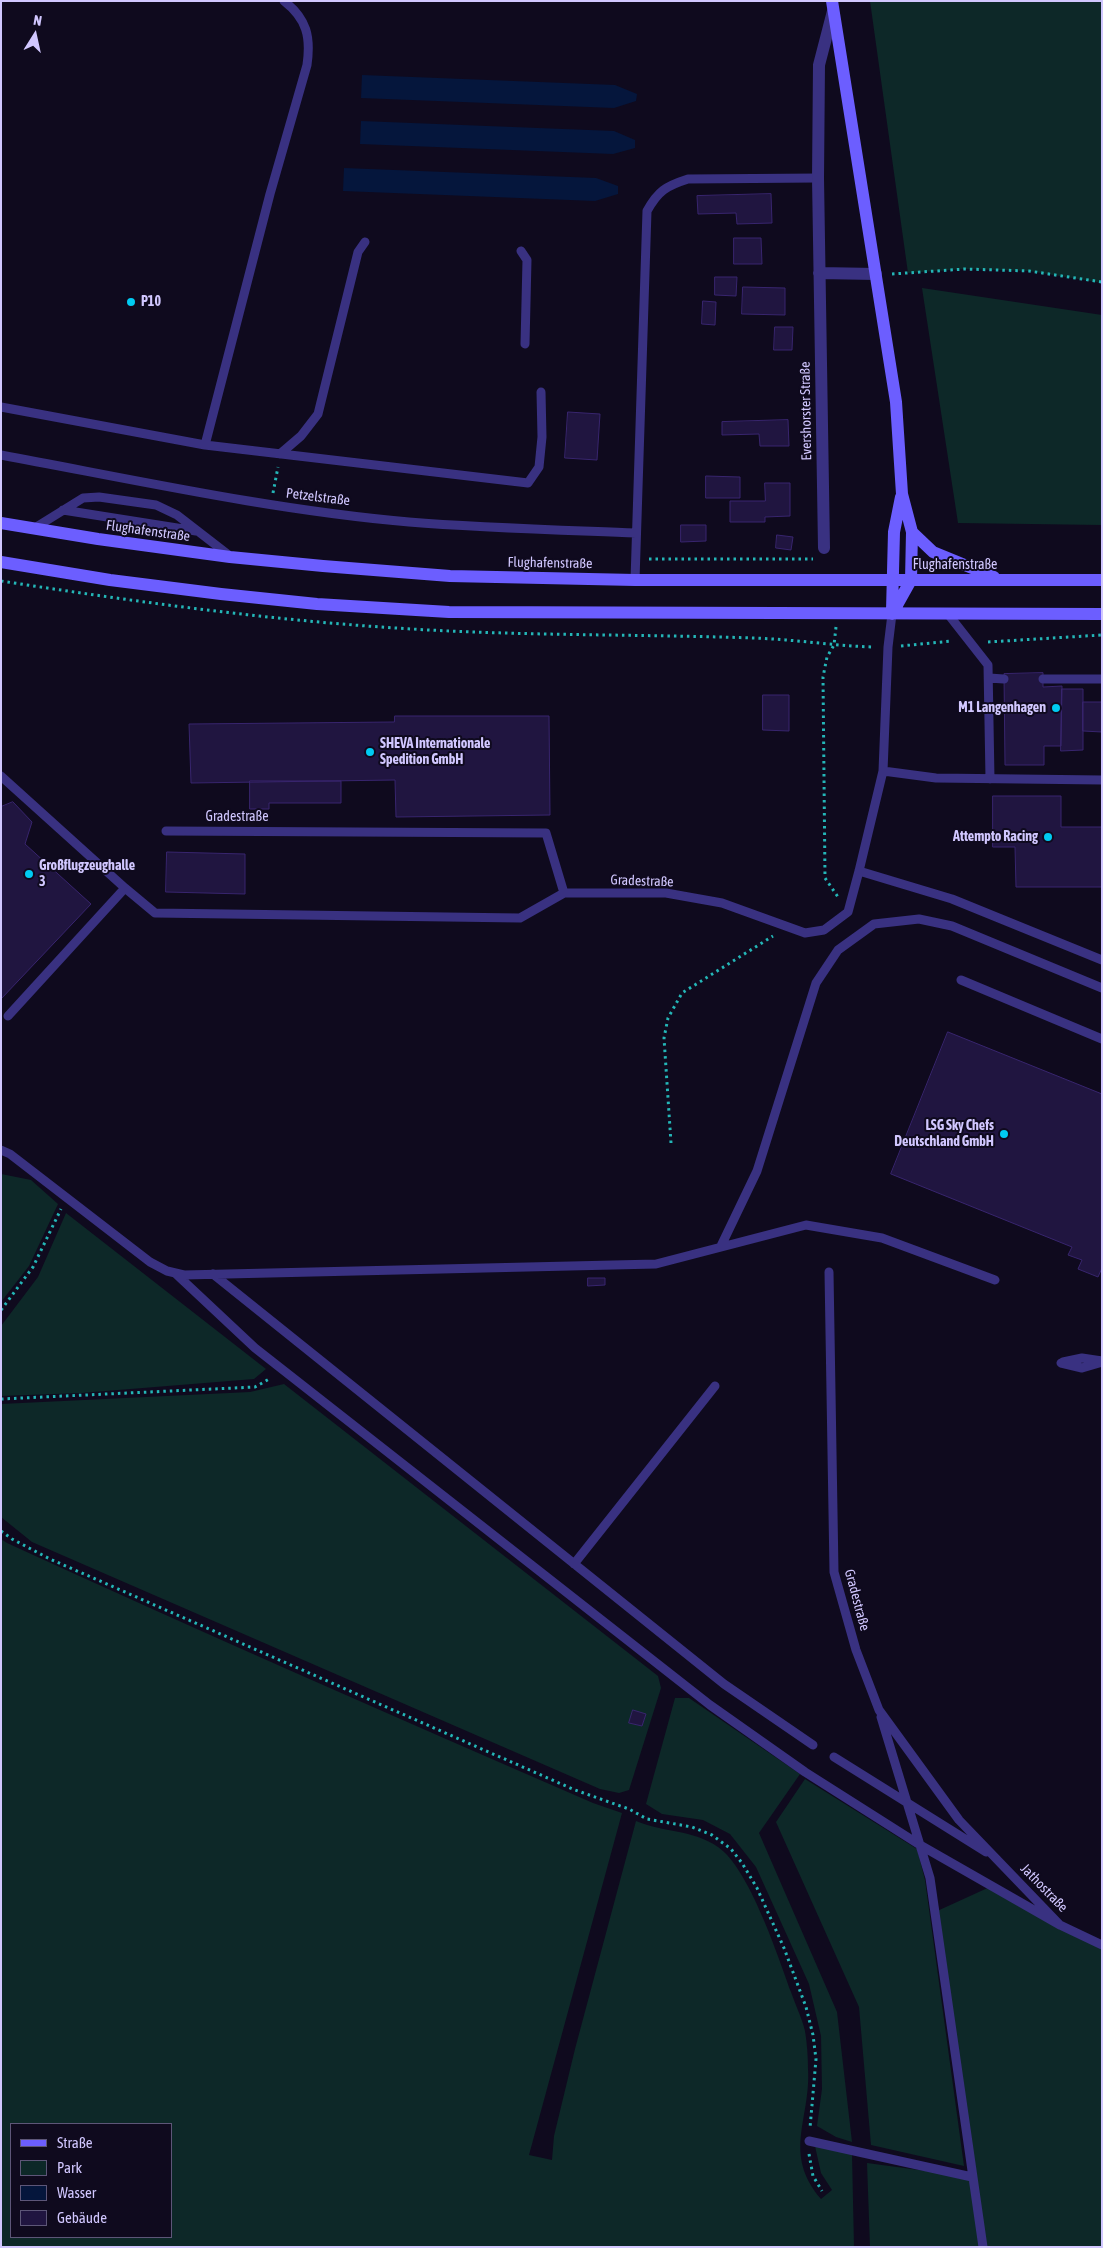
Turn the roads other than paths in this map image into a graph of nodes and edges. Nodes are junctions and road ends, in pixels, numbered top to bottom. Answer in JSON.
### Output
{"nodes":[{"id":1,"x":284,"y":1,"type":"edge"},
{"id":2,"x":832,"y":6,"type":"edge"},
{"id":3,"x":818,"y":178,"type":"junction"},
{"id":4,"x":365,"y":242,"type":"dead end"},
{"id":5,"x":521,"y":251,"type":"dead end"},
{"id":6,"x":819,"y":273,"type":"junction"},
{"id":7,"x":876,"y":274,"type":"junction"},
{"id":8,"x":525,"y":344,"type":"dead end"},
{"id":9,"x":541,"y":392,"type":"dead end"},
{"id":10,"x":1,"y":406,"type":"edge"},
{"id":11,"x":205,"y":445,"type":"junction"},
{"id":12,"x":280,"y":454,"type":"junction"},
{"id":13,"x":1,"y":455,"type":"edge"},
{"id":14,"x":902,"y":494,"type":"junction"},
{"id":15,"x":63,"y":510,"type":"junction"},
{"id":16,"x":1,"y":523,"type":"edge"},
{"id":17,"x":33,"y":529,"type":"junction"},
{"id":18,"x":196,"y":531,"type":"junction"},
{"id":19,"x":912,"y":532,"type":"junction"},
{"id":20,"x":636,"y":533,"type":"junction"},
{"id":21,"x":824,"y":548,"type":"dead end"},
{"id":22,"x":230,"y":557,"type":"junction"},
{"id":23,"x":1,"y":562,"type":"edge"},
{"id":24,"x":635,"y":580,"type":"junction"},
{"id":25,"x":893,"y":580,"type":"junction"},
{"id":26,"x":911,"y":580,"type":"junction"},
{"id":27,"x":1004,"y":580,"type":"junction"},
{"id":28,"x":1102,"y":580,"type":"edge"},
{"id":29,"x":892,"y":614,"type":"junction"},
{"id":30,"x":948,"y":614,"type":"junction"},
{"id":31,"x":1102,"y":614,"type":"edge"},
{"id":32,"x":989,"y":678,"type":"junction"},
{"id":33,"x":1004,"y":678,"type":"dead end"},
{"id":34,"x":1043,"y":679,"type":"dead end"},
{"id":35,"x":1102,"y":679,"type":"edge"},
{"id":36,"x":882,"y":771,"type":"junction"},
{"id":37,"x":1,"y":776,"type":"edge"},
{"id":38,"x":990,"y":779,"type":"junction"},
{"id":39,"x":1102,"y":780,"type":"edge"},
{"id":40,"x":166,"y":830,"type":"dead end"},
{"id":41,"x":860,"y":871,"type":"junction"},
{"id":42,"x":125,"y":888,"type":"junction"},
{"id":43,"x":564,"y":893,"type":"junction"},
{"id":44,"x":1102,"y":960,"type":"edge"},
{"id":45,"x":961,"y":980,"type":"dead end"},
{"id":46,"x":1102,"y":988,"type":"edge"},
{"id":47,"x":8,"y":1016,"type":"dead end"},
{"id":48,"x":1102,"y":1039,"type":"edge"},
{"id":49,"x":1,"y":1150,"type":"edge"},
{"id":50,"x":721,"y":1246,"type":"junction"},
{"id":51,"x":829,"y":1272,"type":"dead end"},
{"id":52,"x":175,"y":1273,"type":"junction"},
{"id":53,"x":213,"y":1274,"type":"junction"},
{"id":54,"x":995,"y":1280,"type":"dead end"},
{"id":55,"x":715,"y":1386,"type":"dead end"},
{"id":56,"x":574,"y":1564,"type":"junction"},
{"id":57,"x":879,"y":1710,"type":"junction"},
{"id":58,"x":813,"y":1746,"type":"dead end"},
{"id":59,"x":834,"y":1757,"type":"dead end"},
{"id":60,"x":908,"y":1804,"type":"junction"},
{"id":61,"x":920,"y":1845,"type":"junction"},
{"id":62,"x":996,"y":1859,"type":"junction"},
{"id":63,"x":1060,"y":1924,"type":"junction"},
{"id":64,"x":1102,"y":1945,"type":"edge"},
{"id":65,"x":809,"y":2141,"type":"road end"},
{"id":66,"x":972,"y":2178,"type":"junction"},
{"id":67,"x":983,"y":2247,"type":"edge"}],
"edges":[{"from":1,"to":11,"type":"lane"},
{"from":2,"to":3,"type":"street","name":"Evershorster Straße"},
{"from":2,"to":7,"type":"main road","name":"Evershorster Straße"},
{"from":3,"to":6,"type":"street","name":"Evershorster Straße"},
{"from":3,"to":20,"type":"lane"},
{"from":4,"to":12,"type":"lane"},
{"from":5,"to":8,"type":"lane"},
{"from":6,"to":7,"type":"street"},
{"from":6,"to":21,"type":"street","name":"Evershorster Straße"},
{"from":7,"to":14,"type":"main road","name":"Evershorster Straße"},
{"from":9,"to":12,"type":"lane"},
{"from":10,"to":11,"type":"lane"},
{"from":11,"to":12,"type":"lane"},
{"from":13,"to":20,"type":"lane","name":"Petzelstraße"},
{"from":14,"to":19,"type":"main road","name":"Evershorster Straße"},
{"from":14,"to":25,"type":"main road","name":"Evershorster Straße"},
{"from":15,"to":17,"type":"lane"},
{"from":15,"to":18,"type":"lane"},
{"from":15,"to":18,"type":"lane"},
{"from":16,"to":17,"type":"main road","name":"Flughafenstraße"},
{"from":17,"to":22,"type":"main road","name":"Flughafenstraße"},
{"from":18,"to":22,"type":"lane"},
{"from":19,"to":26,"type":"main road","name":"Evershorster Straße"},
{"from":19,"to":27,"type":"main road"},
{"from":20,"to":24,"type":"lane"},
{"from":22,"to":24,"type":"main road","name":"Flughafenstraße"},
{"from":23,"to":29,"type":"main road"},
{"from":24,"to":25,"type":"main road","name":"Flughafenstraße"},
{"from":25,"to":26,"type":"main road","name":"Flughafenstraße"},
{"from":25,"to":29,"type":"main road","name":"Evershorster Straße"},
{"from":26,"to":27,"type":"main road","name":"Flughafenstraße"},
{"from":26,"to":29,"type":"main road"},
{"from":27,"to":28,"type":"main road","name":"Flughafenstraße"},
{"from":29,"to":30,"type":"main road"},
{"from":29,"to":36,"type":"lane"},
{"from":30,"to":31,"type":"main road"},
{"from":30,"to":32,"type":"lane"},
{"from":32,"to":33,"type":"lane"},
{"from":32,"to":38,"type":"lane"},
{"from":34,"to":35,"type":"lane"},
{"from":36,"to":38,"type":"lane"},
{"from":36,"to":41,"type":"lane"},
{"from":37,"to":42,"type":"lane"},
{"from":38,"to":39,"type":"lane"},
{"from":40,"to":43,"type":"lane","name":"Gradestraße"},
{"from":41,"to":43,"type":"lane","name":"Gradestraße"},
{"from":41,"to":44,"type":"lane"},
{"from":42,"to":43,"type":"lane"},
{"from":42,"to":47,"type":"lane"},
{"from":45,"to":48,"type":"lane"},
{"from":46,"to":50,"type":"lane"},
{"from":49,"to":52,"type":"lane"},
{"from":50,"to":53,"type":"lane"},
{"from":50,"to":54,"type":"lane"},
{"from":51,"to":57,"type":"lane","name":"Gradestraße"},
{"from":52,"to":53,"type":"lane"},
{"from":52,"to":61,"type":"lane"},
{"from":53,"to":56,"type":"lane"},
{"from":55,"to":56,"type":"lane"},
{"from":56,"to":58,"type":"lane"},
{"from":57,"to":60,"type":"lane"},
{"from":57,"to":62,"type":"lane","name":"Gradestraße"},
{"from":59,"to":60,"type":"lane"},
{"from":60,"to":61,"type":"lane"},
{"from":60,"to":62,"type":"lane"},
{"from":61,"to":63,"type":"lane"},
{"from":61,"to":66,"type":"lane"},
{"from":62,"to":63,"type":"lane","name":"Jathostraße"},
{"from":63,"to":64,"type":"lane","name":"Jathostraße"},
{"from":65,"to":66,"type":"lane"},
{"from":66,"to":67,"type":"lane"}]}
